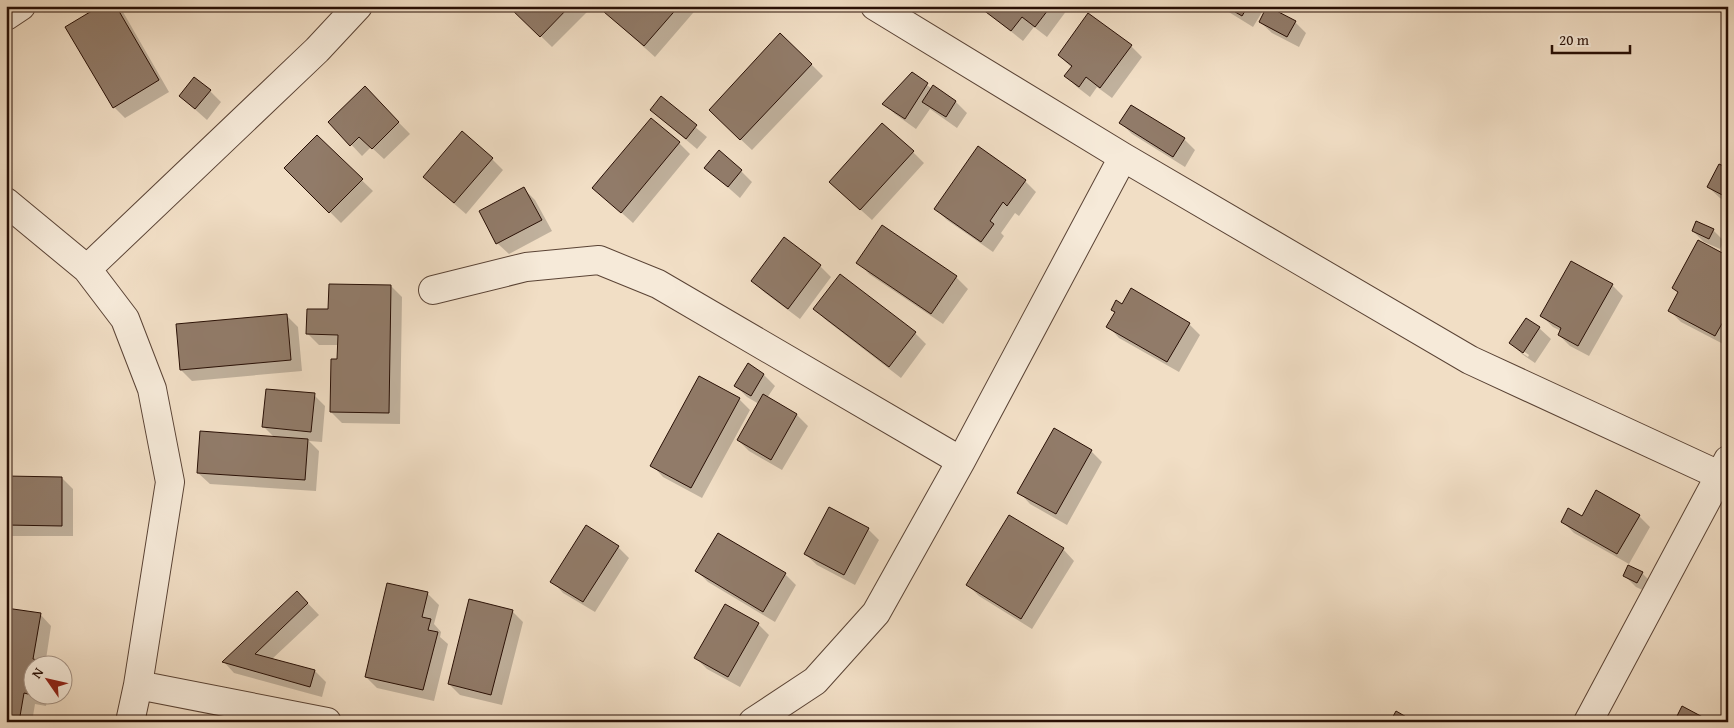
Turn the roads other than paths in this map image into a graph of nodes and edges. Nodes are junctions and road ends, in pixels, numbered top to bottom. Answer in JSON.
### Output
{"nodes":[{"id":1,"x":20,"y":6,"type":"edge"},
{"id":2,"x":358,"y":6,"type":"edge"},
{"id":3,"x":875,"y":6,"type":"edge"},
{"id":4,"x":6,"y":16,"type":"edge"},
{"id":5,"x":1123,"y":157,"type":"junction"},
{"id":6,"x":6,"y":202,"type":"edge"},
{"id":7,"x":88,"y":268,"type":"junction"},
{"id":8,"x":433,"y":290,"type":"dead end"},
{"id":9,"x":961,"y":461,"type":"junction"},
{"id":10,"x":1723,"y":467,"type":"edge"},
{"id":11,"x":138,"y":685,"type":"junction"},
{"id":12,"x":130,"y":722,"type":"edge"},
{"id":13,"x":327,"y":722,"type":"edge"},
{"id":14,"x":753,"y":722,"type":"edge"},
{"id":15,"x":1588,"y":722,"type":"edge"}],
"edges":[{"from":1,"to":4,"type":"street"},
{"from":2,"to":7,"type":"street"},
{"from":3,"to":5,"type":"street"},
{"from":5,"to":9,"type":"street"},
{"from":5,"to":10,"type":"street"},
{"from":6,"to":7,"type":"street"},
{"from":7,"to":11,"type":"street"},
{"from":8,"to":9,"type":"street"},
{"from":9,"to":14,"type":"street"},
{"from":10,"to":15,"type":"street"},
{"from":11,"to":12,"type":"street"},
{"from":11,"to":13,"type":"street"}]}
